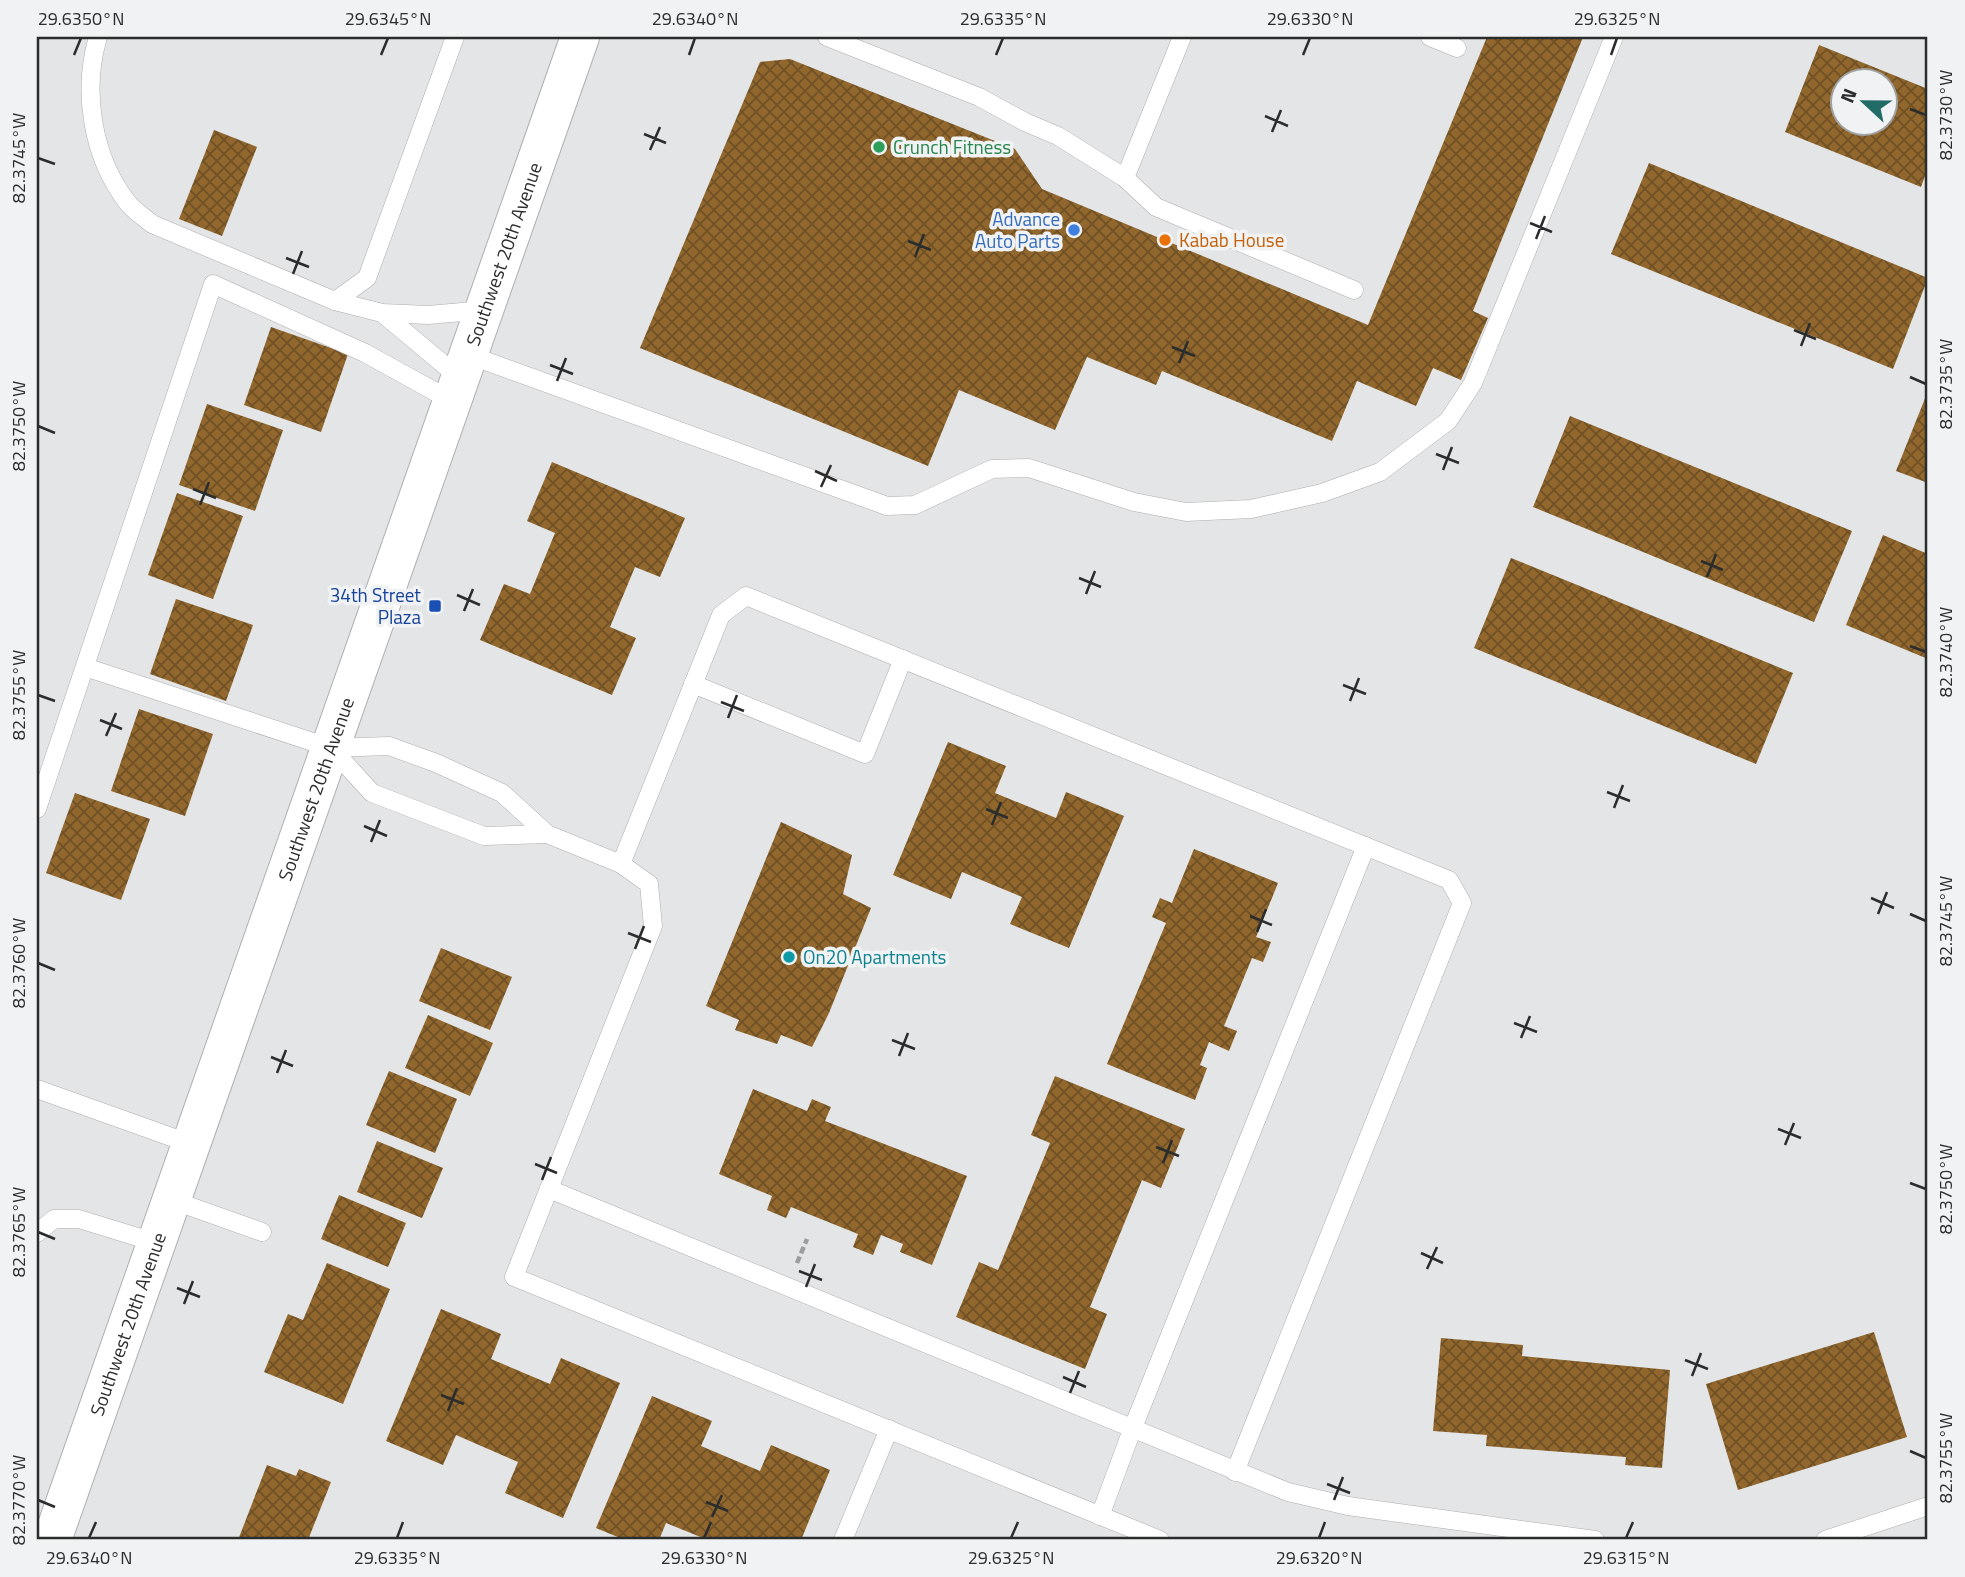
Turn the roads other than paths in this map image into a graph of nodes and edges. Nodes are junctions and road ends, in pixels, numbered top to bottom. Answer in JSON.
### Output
{"nodes":[{"id":1,"x":98,"y":37,"type":"edge"},
{"id":2,"x":455,"y":37,"type":"edge"},
{"id":3,"x":580,"y":37,"type":"edge"},
{"id":4,"x":827,"y":37,"type":"edge"},
{"id":5,"x":1182,"y":37,"type":"edge"},
{"id":6,"x":1430,"y":37,"type":"edge"},
{"id":7,"x":1614,"y":37,"type":"edge"},
{"id":8,"x":1457,"y":48,"type":"dead end"},
{"id":9,"x":1125,"y":178,"type":"junction"},
{"id":10,"x":1354,"y":290,"type":"dead end"},
{"id":11,"x":335,"y":301,"type":"junction"},
{"id":12,"x":485,"y":310,"type":"junction"},
{"id":13,"x":382,"y":313,"type":"junction"},
{"id":14,"x":460,"y":378,"type":"junction"},
{"id":15,"x":903,"y":659,"type":"junction"},
{"id":16,"x":85,"y":667,"type":"junction"},
{"id":17,"x":693,"y":684,"type":"junction"},
{"id":18,"x":331,"y":748,"type":"junction"},
{"id":19,"x":37,"y":809,"type":"edge"},
{"id":20,"x":547,"y":834,"type":"junction"},
{"id":21,"x":1366,"y":846,"type":"junction"},
{"id":22,"x":621,"y":864,"type":"junction"},
{"id":23,"x":37,"y":1088,"type":"edge"},
{"id":24,"x":191,"y":1144,"type":"junction"},
{"id":25,"x":549,"y":1189,"type":"junction"},
{"id":26,"x":172,"y":1200,"type":"junction"},
{"id":27,"x":262,"y":1232,"type":"dead end"},
{"id":28,"x":37,"y":1233,"type":"edge"},
{"id":29,"x":157,"y":1243,"type":"junction"},
{"id":30,"x":889,"y":1429,"type":"junction"},
{"id":31,"x":1132,"y":1430,"type":"junction"},
{"id":32,"x":1235,"y":1472,"type":"junction"},
{"id":33,"x":1928,"y":1506,"type":"edge"},
{"id":34,"x":1100,"y":1516,"type":"junction"},
{"id":35,"x":52,"y":1540,"type":"edge"},
{"id":36,"x":843,"y":1540,"type":"edge"},
{"id":37,"x":1160,"y":1540,"type":"edge"},
{"id":38,"x":1595,"y":1540,"type":"edge"},
{"id":39,"x":1825,"y":1540,"type":"edge"}],
"edges":[{"from":1,"to":11,"type":"lane"},
{"from":2,"to":11,"type":"lane"},
{"from":3,"to":12,"type":"main road","name":"Southwest 20th Avenue"},
{"from":4,"to":9,"type":"lane"},
{"from":5,"to":9,"type":"lane"},
{"from":6,"to":8,"type":"lane"},
{"from":7,"to":14,"type":"lane"},
{"from":9,"to":10,"type":"lane"},
{"from":11,"to":13,"type":"lane"},
{"from":12,"to":13,"type":"lane"},
{"from":12,"to":14,"type":"main road","name":"Southwest 20th Avenue"},
{"from":13,"to":14,"type":"lane"},
{"from":14,"to":16,"type":"lane"},
{"from":14,"to":18,"type":"main road","name":"Southwest 20th Avenue"},
{"from":15,"to":17,"type":"lane"},
{"from":15,"to":17,"type":"lane"},
{"from":15,"to":21,"type":"lane"},
{"from":16,"to":18,"type":"lane"},
{"from":16,"to":19,"type":"lane"},
{"from":17,"to":22,"type":"lane"},
{"from":18,"to":20,"type":"lane"},
{"from":18,"to":20,"type":"lane"},
{"from":18,"to":24,"type":"main road","name":"Southwest 20th Avenue"},
{"from":20,"to":22,"type":"lane"},
{"from":21,"to":31,"type":"lane"},
{"from":21,"to":32,"type":"lane"},
{"from":22,"to":25,"type":"lane"},
{"from":23,"to":24,"type":"lane"},
{"from":24,"to":26,"type":"main road","name":"Southwest 20th Avenue"},
{"from":25,"to":30,"type":"lane"},
{"from":25,"to":31,"type":"lane"},
{"from":26,"to":27,"type":"lane"},
{"from":26,"to":29,"type":"main road","name":"Southwest 20th Avenue"},
{"from":28,"to":29,"type":"lane"},
{"from":29,"to":35,"type":"main road","name":"Southwest 20th Avenue"},
{"from":30,"to":34,"type":"lane"},
{"from":30,"to":36,"type":"lane"},
{"from":31,"to":32,"type":"lane"},
{"from":31,"to":34,"type":"lane"},
{"from":32,"to":38,"type":"lane"},
{"from":33,"to":39,"type":"lane"},
{"from":34,"to":37,"type":"lane"}]}
